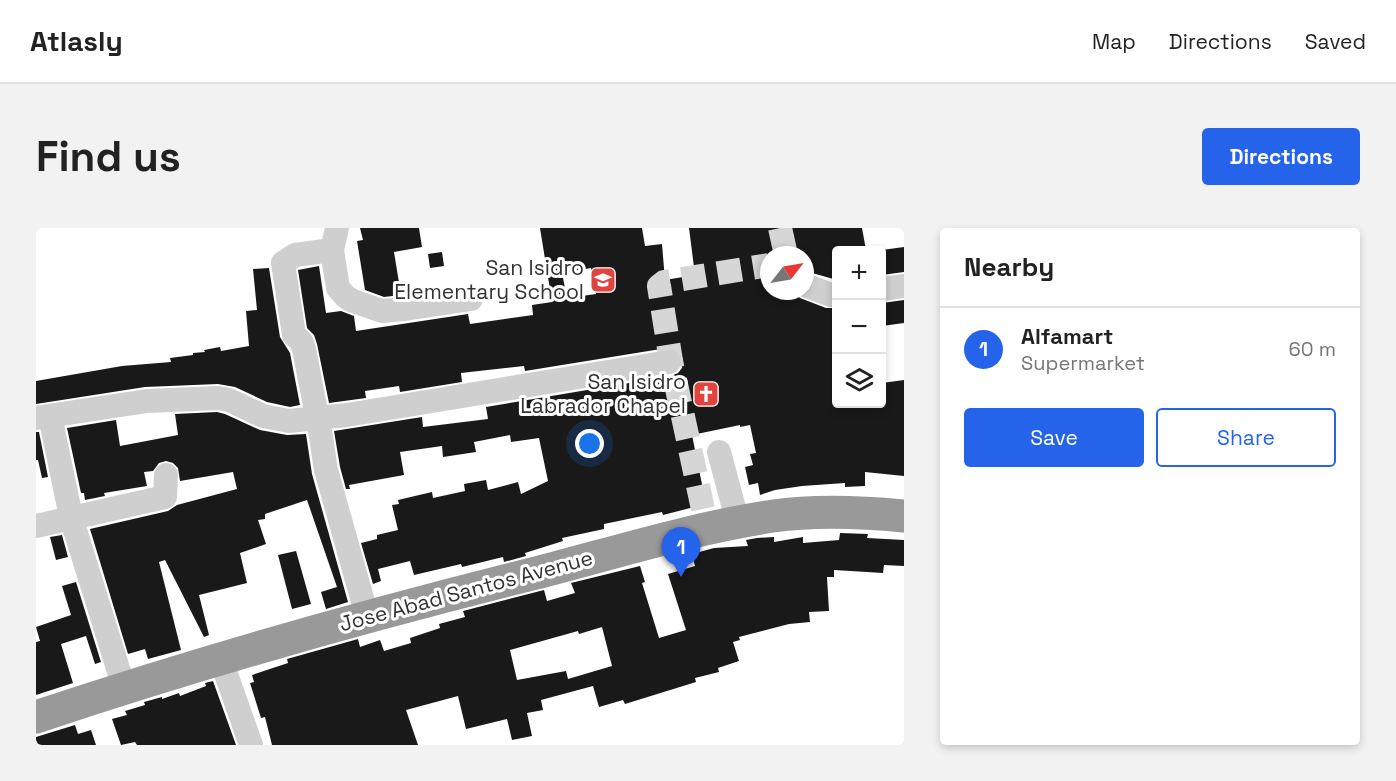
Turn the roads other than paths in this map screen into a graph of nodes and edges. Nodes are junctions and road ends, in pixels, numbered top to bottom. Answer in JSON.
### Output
{"nodes":[{"id":1,"x":335,"y":239,"type":"edge"},
{"id":2,"x":904,"y":286,"type":"edge"},
{"id":3,"x":814,"y":288,"type":"edge"},
{"id":4,"x":886,"y":288,"type":"edge"},
{"id":5,"x":832,"y":294,"type":"edge"},
{"id":6,"x":471,"y":298,"type":"dead end"},
{"id":7,"x":669,"y":362,"type":"dead end"},
{"id":8,"x":43,"y":417,"type":"edge"},
{"id":9,"x":318,"y":417,"type":"junction"},
{"id":10,"x":719,"y":452,"type":"dead end"},
{"id":11,"x":165,"y":474,"type":"dead end"},
{"id":12,"x":904,"y":516,"type":"edge"},
{"id":13,"x":71,"y":517,"type":"junction"},
{"id":14,"x":716,"y":520,"type":"junction"},
{"id":15,"x":36,"y":526,"type":"edge"},
{"id":16,"x":367,"y":616,"type":"junction"},
{"id":17,"x":221,"y":660,"type":"junction"},
{"id":18,"x":124,"y":688,"type":"junction"},
{"id":19,"x":36,"y":717,"type":"edge"},
{"id":20,"x":251,"y":745,"type":"edge"}],
"edges":[{"from":1,"to":6,"type":"street"},
{"from":1,"to":9,"type":"street"},
{"from":2,"to":4,"type":"street"},
{"from":3,"to":5,"type":"street"},
{"from":7,"to":9,"type":"street"},
{"from":8,"to":9,"type":"street"},
{"from":8,"to":13,"type":"street"},
{"from":9,"to":16,"type":"street"},
{"from":10,"to":14,"type":"street"},
{"from":11,"to":13,"type":"street"},
{"from":12,"to":14,"type":"highway","name":"Jose Abad Santos Avenue"},
{"from":13,"to":15,"type":"street"},
{"from":13,"to":18,"type":"street"},
{"from":14,"to":16,"type":"highway","name":"Jose Abad Santos Avenue"},
{"from":16,"to":17,"type":"highway","name":"Jose Abad Santos Avenue"},
{"from":17,"to":18,"type":"highway","name":"Jose Abad Santos Avenue"},
{"from":17,"to":20,"type":"street"},
{"from":18,"to":19,"type":"highway","name":"Jose Abad Santos Avenue"}]}
